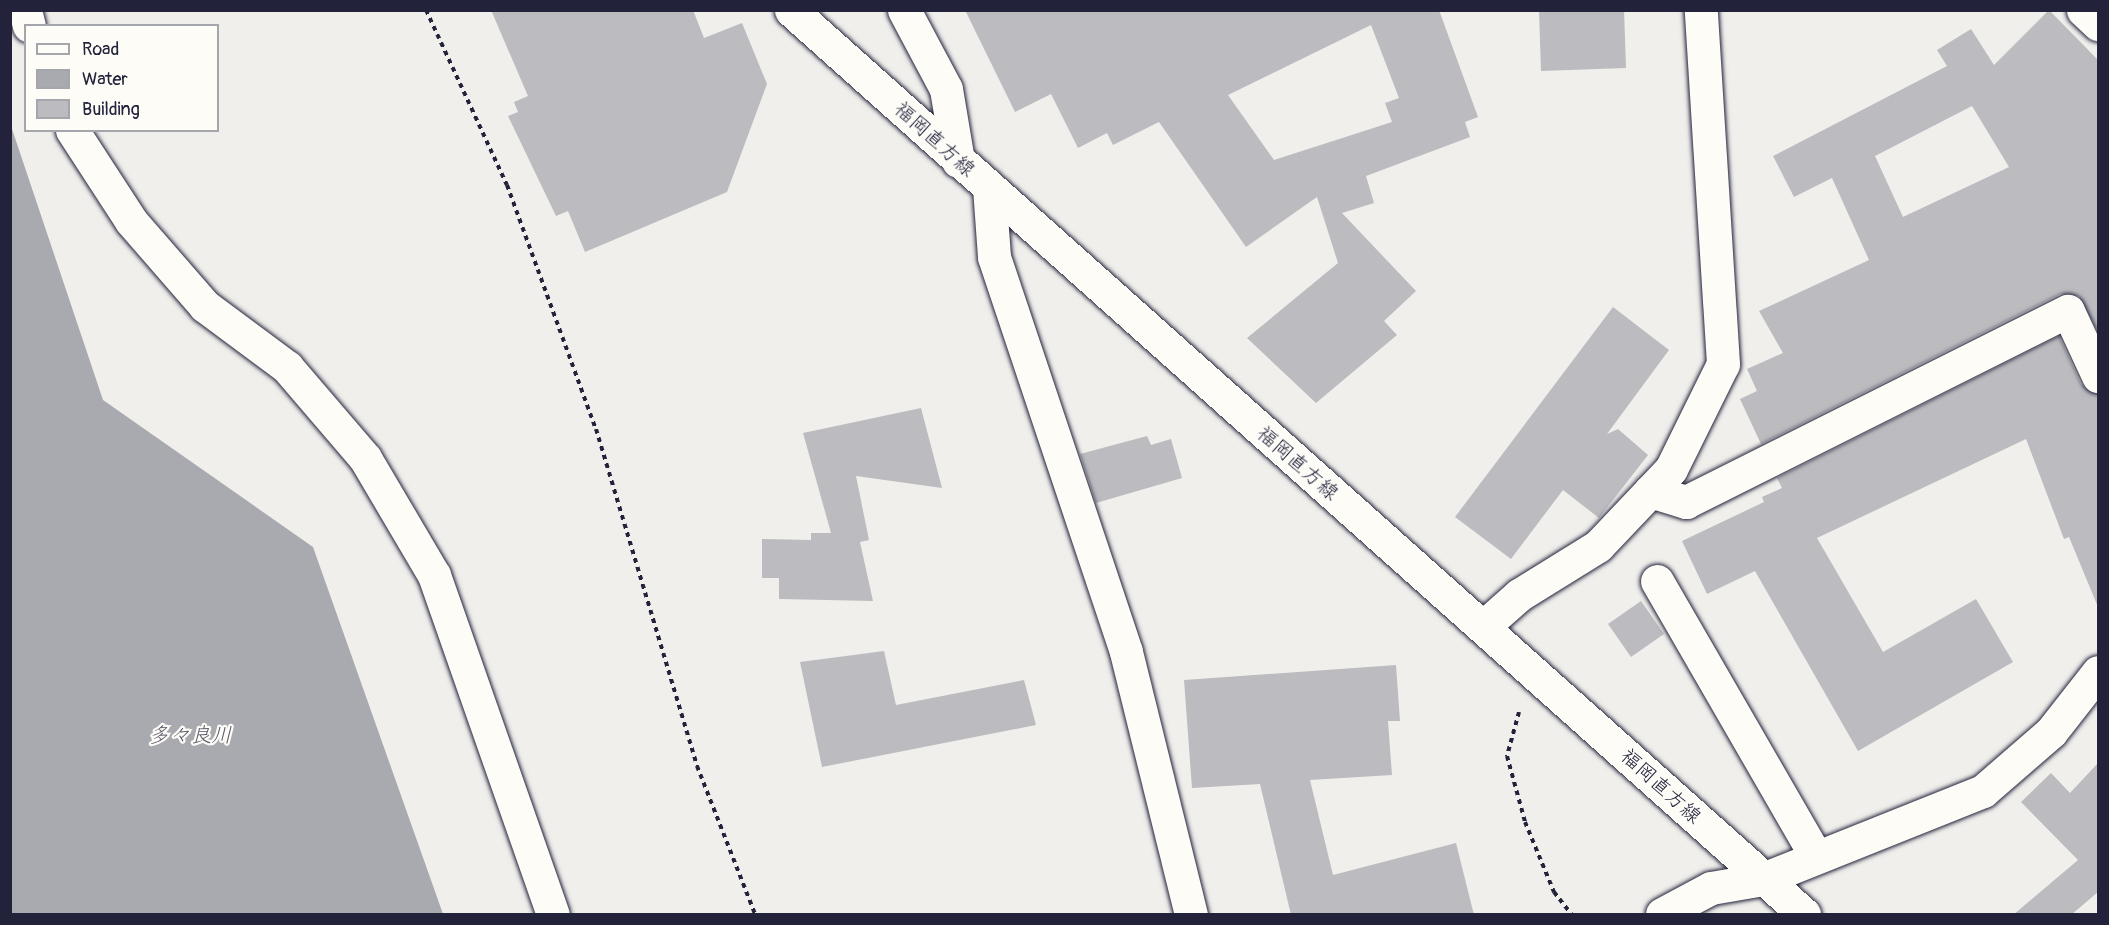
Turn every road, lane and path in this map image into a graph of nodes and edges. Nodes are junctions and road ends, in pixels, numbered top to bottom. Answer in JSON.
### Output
{"nodes":[{"id":1,"x":426,"y":10,"type":"edge"},
{"id":2,"x":791,"y":10,"type":"edge"},
{"id":3,"x":904,"y":10,"type":"edge"},
{"id":4,"x":1701,"y":10,"type":"edge"},
{"id":5,"x":2083,"y":10,"type":"edge"},
{"id":6,"x":2098,"y":24,"type":"edge"},
{"id":7,"x":73,"y":132,"type":"edge"},
{"id":8,"x":958,"y":161,"type":"junction"},
{"id":9,"x":989,"y":187,"type":"junction"},
{"id":10,"x":2098,"y":376,"type":"edge"},
{"id":11,"x":1650,"y":491,"type":"junction"},
{"id":12,"x":1657,"y":581,"type":"dead end"},
{"id":13,"x":1484,"y":626,"type":"junction"},
{"id":14,"x":2098,"y":672,"type":"edge"},
{"id":15,"x":1546,"y":681,"type":"junction"},
{"id":16,"x":1816,"y":856,"type":"junction"},
{"id":17,"x":1763,"y":879,"type":"junction"},
{"id":18,"x":553,"y":915,"type":"edge"},
{"id":19,"x":754,"y":915,"type":"edge"},
{"id":20,"x":1191,"y":915,"type":"edge"},
{"id":21,"x":1571,"y":915,"type":"edge"},
{"id":22,"x":1662,"y":915,"type":"edge"},
{"id":23,"x":1804,"y":915,"type":"edge"}],
"edges":[{"from":1,"to":19,"type":"path"},
{"from":2,"to":8,"type":"street","name":"福岡直方線"},
{"from":3,"to":8,"type":"street"},
{"from":4,"to":11,"type":"street"},
{"from":5,"to":6,"type":"street"},
{"from":7,"to":18,"type":"street"},
{"from":8,"to":9,"type":"street","name":"福岡直方線"},
{"from":9,"to":13,"type":"street","name":"福岡直方線"},
{"from":9,"to":20,"type":"street"},
{"from":10,"to":11,"type":"street"},
{"from":11,"to":13,"type":"street"},
{"from":12,"to":16,"type":"street"},
{"from":13,"to":15,"type":"street","name":"福岡直方線"},
{"from":14,"to":16,"type":"street"},
{"from":15,"to":17,"type":"street","name":"福岡直方線"},
{"from":15,"to":21,"type":"path"},
{"from":16,"to":17,"type":"street"},
{"from":17,"to":22,"type":"street"},
{"from":17,"to":23,"type":"street","name":"福岡直方線"}]}
